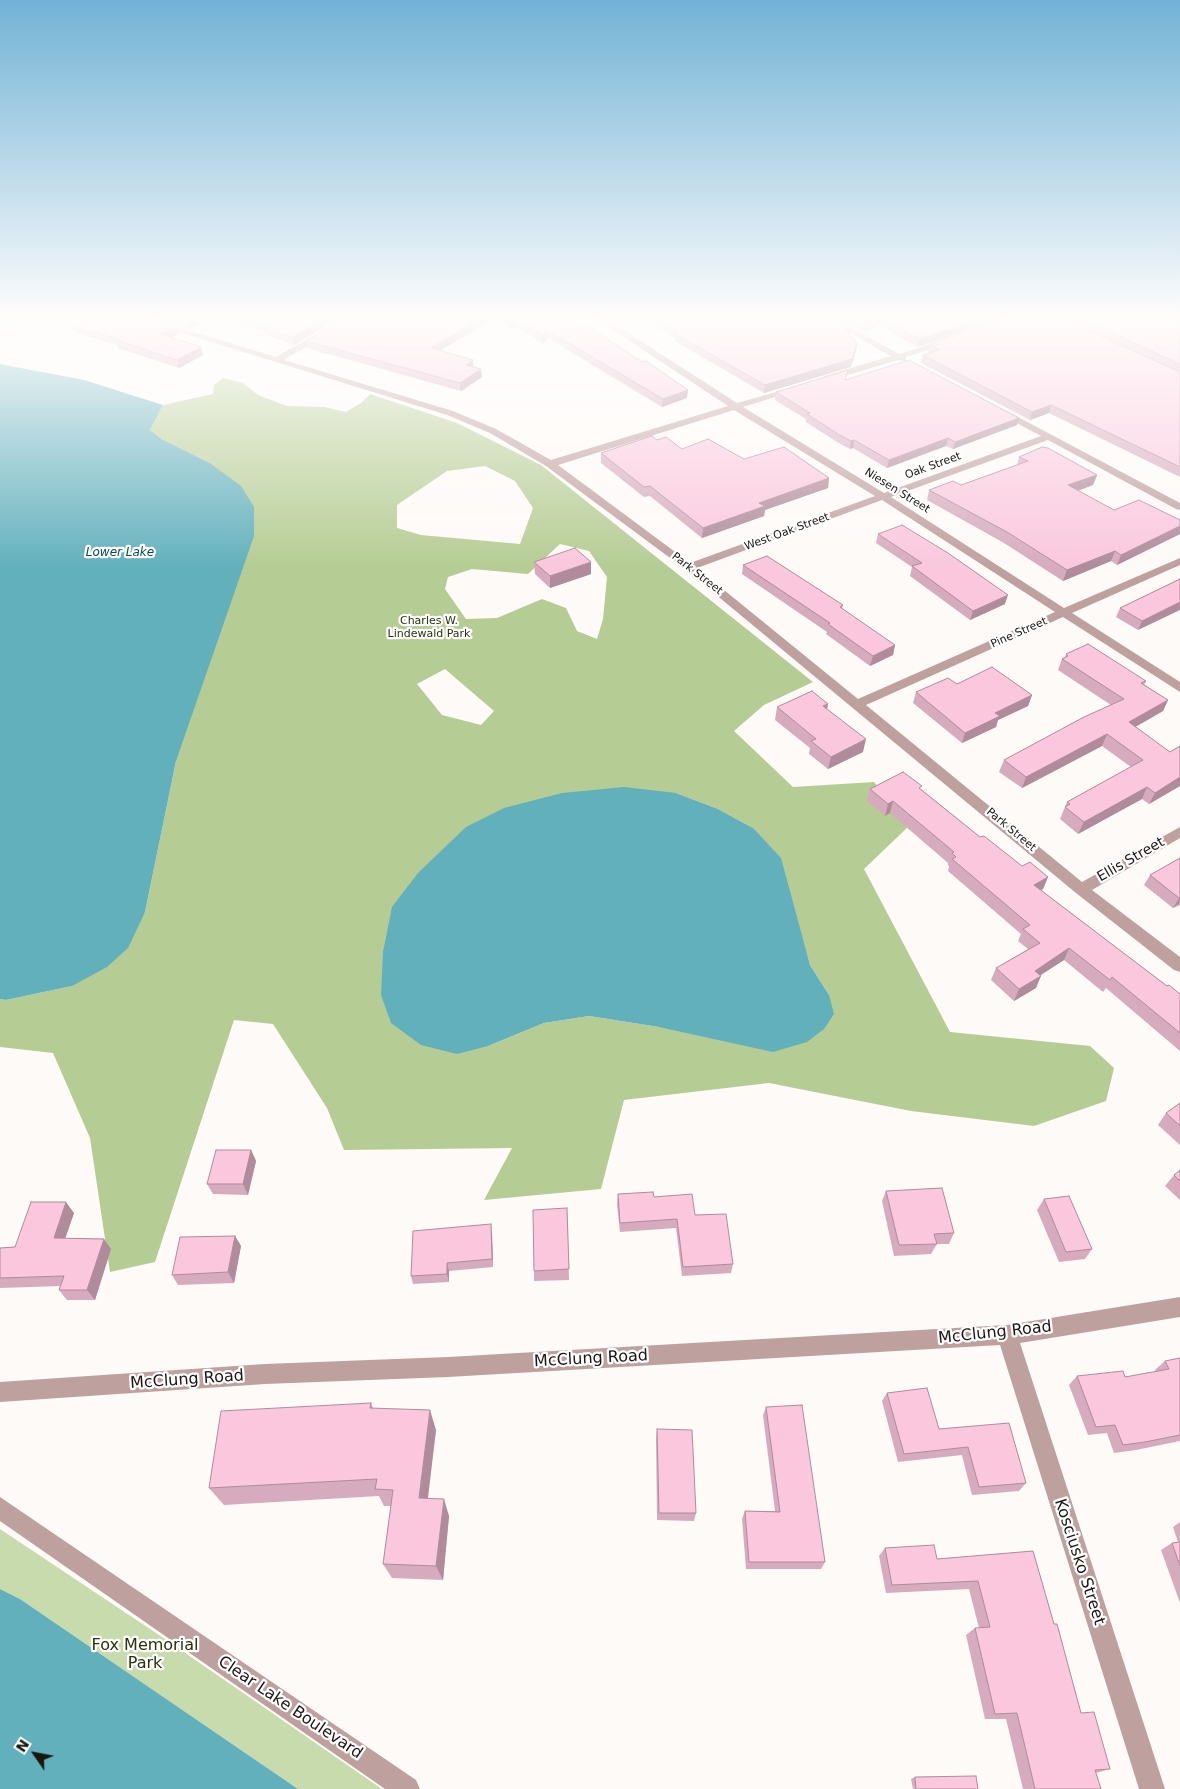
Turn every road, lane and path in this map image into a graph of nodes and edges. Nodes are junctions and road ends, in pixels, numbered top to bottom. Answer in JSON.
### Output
{"nodes":[{"id":1,"x":414,"y":401,"type":"edge"},
{"id":2,"x":728,"y":401,"type":"edge"},
{"id":3,"x":750,"y":401,"type":"edge"},
{"id":4,"x":735,"y":406,"type":"junction"},
{"id":5,"x":996,"y":409,"type":"edge"},
{"id":6,"x":1048,"y":437,"type":"junction"},
{"id":7,"x":550,"y":464,"type":"junction"},
{"id":8,"x":884,"y":498,"type":"junction"},
{"id":9,"x":1180,"y":507,"type":"edge"},
{"id":10,"x":1180,"y":561,"type":"edge"},
{"id":11,"x":689,"y":567,"type":"junction"},
{"id":12,"x":1064,"y":613,"type":"junction"},
{"id":13,"x":1180,"y":688,"type":"edge"},
{"id":14,"x":858,"y":704,"type":"junction"},
{"id":15,"x":1180,"y":832,"type":"edge"},
{"id":16,"x":1081,"y":888,"type":"junction"},
{"id":17,"x":1180,"y":966,"type":"edge"},
{"id":18,"x":1180,"y":1307,"type":"edge"},
{"id":19,"x":1007,"y":1335,"type":"junction"},
{"id":20,"x":0,"y":1392,"type":"edge"},
{"id":21,"x":0,"y":1508,"type":"edge"},
{"id":22,"x":407,"y":1789,"type":"edge"},
{"id":23,"x":1152,"y":1789,"type":"edge"}],
"edges":[{"from":1,"to":7,"type":"street","name":"Park Street"},
{"from":2,"to":4,"type":"street","name":"Niesen Street"},
{"from":3,"to":4,"type":"street"},
{"from":4,"to":7,"type":"street"},
{"from":4,"to":8,"type":"street","name":"Niesen Street"},
{"from":5,"to":6,"type":"street"},
{"from":6,"to":8,"type":"street","name":"Oak Street"},
{"from":6,"to":9,"type":"street"},
{"from":7,"to":11,"type":"street","name":"Park Street"},
{"from":8,"to":11,"type":"street","name":"West Oak Street"},
{"from":8,"to":12,"type":"street","name":"Niesen Street"},
{"from":10,"to":12,"type":"street","name":"Pine Street"},
{"from":11,"to":14,"type":"street","name":"Park Street"},
{"from":12,"to":13,"type":"street","name":"Niesen Street"},
{"from":12,"to":14,"type":"street","name":"Pine Street"},
{"from":14,"to":16,"type":"street","name":"Park Street"},
{"from":15,"to":16,"type":"street","name":"Ellis Street"},
{"from":16,"to":17,"type":"street","name":"Park Street"},
{"from":18,"to":19,"type":"street","name":"McClung Road"},
{"from":19,"to":20,"type":"street","name":"McClung Road"},
{"from":19,"to":23,"type":"street","name":"Kosciusko Street"},
{"from":21,"to":22,"type":"street","name":"Clear Lake Boulevard"}]}
